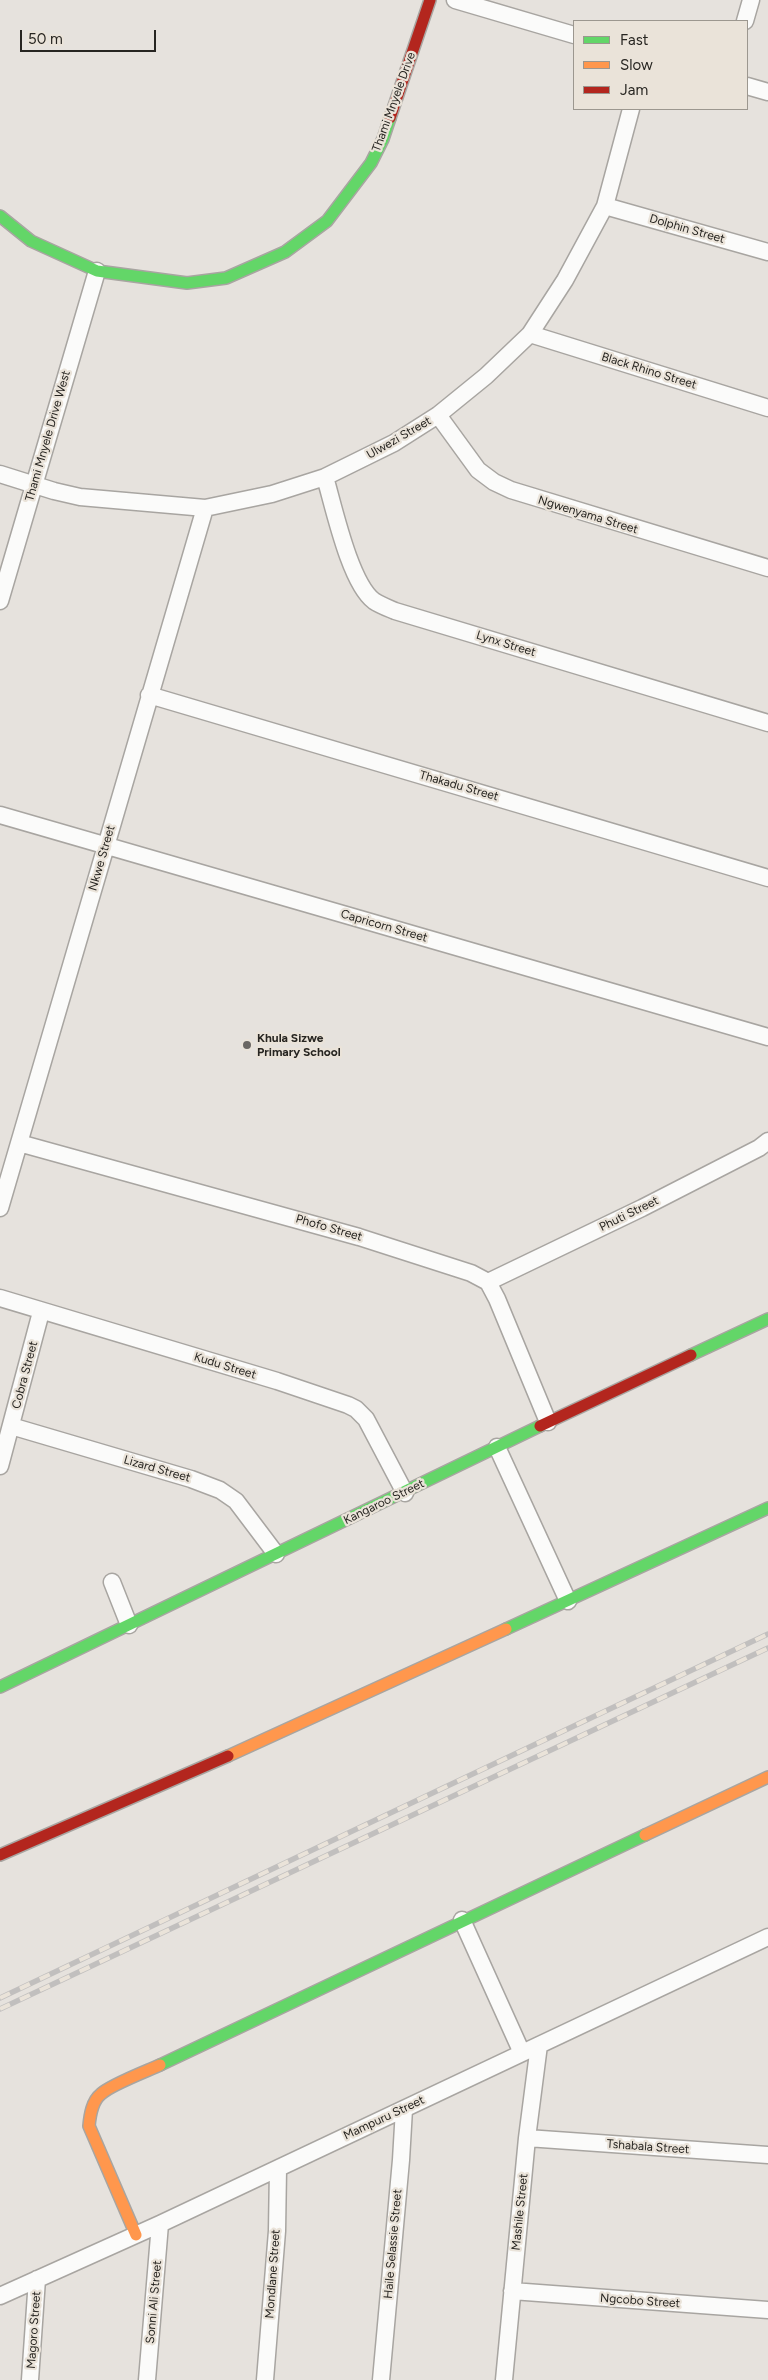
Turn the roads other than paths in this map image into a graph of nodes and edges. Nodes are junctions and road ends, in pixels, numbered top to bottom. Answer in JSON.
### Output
{"nodes":[{"id":1,"x":430,"y":0,"type":"edge"},
{"id":2,"x":455,"y":0,"type":"edge"},
{"id":3,"x":751,"y":0,"type":"edge"},
{"id":4,"x":745,"y":20,"type":"edge"},
{"id":5,"x":573,"y":35,"type":"edge"},
{"id":6,"x":748,"y":86,"type":"edge"},
{"id":7,"x":768,"y":92,"type":"edge"},
{"id":8,"x":631,"y":110,"type":"edge"},
{"id":9,"x":605,"y":206,"type":"junction"},
{"id":10,"x":0,"y":216,"type":"edge"},
{"id":11,"x":768,"y":252,"type":"edge"},
{"id":12,"x":97,"y":271,"type":"junction"},
{"id":13,"x":530,"y":334,"type":"junction"},
{"id":14,"x":768,"y":408,"type":"edge"},
{"id":15,"x":438,"y":416,"type":"junction"},
{"id":16,"x":0,"y":474,"type":"edge"},
{"id":17,"x":325,"y":477,"type":"junction"},
{"id":18,"x":34,"y":486,"type":"junction"},
{"id":19,"x":204,"y":508,"type":"junction"},
{"id":20,"x":768,"y":568,"type":"edge"},
{"id":21,"x":0,"y":602,"type":"edge"},
{"id":22,"x":149,"y":695,"type":"junction"},
{"id":23,"x":768,"y":722,"type":"edge"},
{"id":24,"x":0,"y":815,"type":"edge"},
{"id":25,"x":106,"y":845,"type":"junction"},
{"id":26,"x":768,"y":878,"type":"edge"},
{"id":27,"x":768,"y":1037,"type":"edge"},
{"id":28,"x":19,"y":1142,"type":"junction"},
{"id":29,"x":768,"y":1142,"type":"edge"},
{"id":30,"x":0,"y":1208,"type":"edge"},
{"id":31,"x":488,"y":1282,"type":"junction"},
{"id":32,"x":0,"y":1298,"type":"edge"},
{"id":33,"x":41,"y":1312,"type":"junction"},
{"id":34,"x":768,"y":1319,"type":"edge"},
{"id":35,"x":548,"y":1422,"type":"junction"},
{"id":36,"x":12,"y":1426,"type":"junction"},
{"id":37,"x":497,"y":1447,"type":"junction"},
{"id":38,"x":0,"y":1466,"type":"edge"},
{"id":39,"x":405,"y":1492,"type":"junction"},
{"id":40,"x":768,"y":1508,"type":"edge"},
{"id":41,"x":276,"y":1554,"type":"junction"},
{"id":42,"x":112,"y":1582,"type":"dead end"},
{"id":43,"x":568,"y":1601,"type":"junction"},
{"id":44,"x":129,"y":1625,"type":"junction"},
{"id":45,"x":0,"y":1687,"type":"edge"},
{"id":46,"x":768,"y":1776,"type":"edge"},
{"id":47,"x":0,"y":1855,"type":"edge"},
{"id":48,"x":462,"y":1920,"type":"junction"},
{"id":49,"x":768,"y":1937,"type":"edge"},
{"id":50,"x":539,"y":2045,"type":"junction"},
{"id":51,"x":522,"y":2053,"type":"junction"},
{"id":52,"x":404,"y":2109,"type":"junction"},
{"id":53,"x":527,"y":2138,"type":"junction"},
{"id":54,"x":768,"y":2155,"type":"edge"},
{"id":55,"x":278,"y":2168,"type":"junction"},
{"id":56,"x":160,"y":2224,"type":"junction"},
{"id":57,"x":136,"y":2235,"type":"junction"},
{"id":58,"x":37,"y":2279,"type":"junction"},
{"id":59,"x":512,"y":2291,"type":"junction"},
{"id":60,"x":0,"y":2296,"type":"edge"},
{"id":61,"x":768,"y":2310,"type":"edge"},
{"id":62,"x":30,"y":2380,"type":"edge"},
{"id":63,"x":147,"y":2380,"type":"edge"},
{"id":64,"x":265,"y":2380,"type":"edge"},
{"id":65,"x":381,"y":2380,"type":"edge"},
{"id":66,"x":504,"y":2380,"type":"edge"}],
"edges":[{"from":1,"to":12,"type":"street","name":"Thami Mnyele Drive"},
{"from":2,"to":5,"type":"street"},
{"from":3,"to":4,"type":"street"},
{"from":6,"to":7,"type":"street"},
{"from":8,"to":9,"type":"street","name":"Ulwezi Street"},
{"from":9,"to":11,"type":"street","name":"Dolphin Street"},
{"from":9,"to":13,"type":"street","name":"Ulwezi Street"},
{"from":10,"to":12,"type":"street","name":"Thami Mnyele Drive"},
{"from":12,"to":18,"type":"street","name":"Thami Mnyele Drive West"},
{"from":13,"to":14,"type":"street","name":"Black Rhino Street"},
{"from":13,"to":15,"type":"street","name":"Ulwezi Street"},
{"from":15,"to":17,"type":"street","name":"Ulwezi Street"},
{"from":15,"to":20,"type":"street","name":"Ngwenyama Street"},
{"from":16,"to":18,"type":"street","name":"Ulwezi Street"},
{"from":17,"to":19,"type":"street","name":"Ulwezi Street"},
{"from":17,"to":23,"type":"street","name":"Lynx Street"},
{"from":18,"to":19,"type":"street","name":"Ulwezi Street"},
{"from":18,"to":21,"type":"street","name":"Thami Mnyele Drive West"},
{"from":19,"to":22,"type":"street","name":"Nkwe Street"},
{"from":22,"to":25,"type":"street","name":"Nkwe Street"},
{"from":22,"to":26,"type":"street","name":"Thakadu Street"},
{"from":24,"to":25,"type":"street","name":"Capricorn Street"},
{"from":25,"to":27,"type":"street","name":"Capricorn Street"},
{"from":25,"to":28,"type":"street","name":"Nkwe Street"},
{"from":28,"to":30,"type":"street","name":"Nkwe Street"},
{"from":28,"to":31,"type":"street","name":"Phofo Street"},
{"from":29,"to":31,"type":"street","name":"Phuti Street"},
{"from":31,"to":35,"type":"street"},
{"from":32,"to":33,"type":"street","name":"Kudu Street"},
{"from":33,"to":36,"type":"street","name":"Cobra Street"},
{"from":33,"to":39,"type":"street","name":"Kudu Street"},
{"from":34,"to":35,"type":"street","name":"Kangaroo Street"},
{"from":35,"to":37,"type":"street","name":"Kangaroo Street"},
{"from":36,"to":38,"type":"street","name":"Cobra Street"},
{"from":36,"to":41,"type":"street","name":"Lizard Street"},
{"from":37,"to":39,"type":"street","name":"Kangaroo Street"},
{"from":37,"to":43,"type":"street"},
{"from":39,"to":41,"type":"street","name":"Kangaroo Street"},
{"from":40,"to":43,"type":"street"},
{"from":41,"to":44,"type":"street","name":"Kangaroo Street"},
{"from":42,"to":44,"type":"street"},
{"from":43,"to":47,"type":"street"},
{"from":44,"to":45,"type":"street","name":"Kangaroo Street"},
{"from":46,"to":48,"type":"street"},
{"from":48,"to":51,"type":"street"},
{"from":48,"to":57,"type":"street"},
{"from":49,"to":50,"type":"street","name":"Mampuru Street"},
{"from":50,"to":51,"type":"street","name":"Mampuru Street"},
{"from":50,"to":53,"type":"street","name":"Mashile Street"},
{"from":51,"to":52,"type":"street","name":"Mampuru Street"},
{"from":52,"to":55,"type":"street","name":"Mampuru Street"},
{"from":52,"to":65,"type":"street","name":"Haile Selassie Street"},
{"from":53,"to":54,"type":"street","name":"Tshabala Street"},
{"from":53,"to":59,"type":"street","name":"Mashile Street"},
{"from":55,"to":56,"type":"street","name":"Mampuru Street"},
{"from":55,"to":64,"type":"street","name":"Mondlane Street"},
{"from":56,"to":57,"type":"street","name":"Mampuru Street"},
{"from":56,"to":63,"type":"street","name":"Sonni Ali Street"},
{"from":57,"to":58,"type":"street","name":"Mampuru Street"},
{"from":58,"to":60,"type":"street","name":"Mampuru Street"},
{"from":58,"to":62,"type":"street","name":"Magoro Street"},
{"from":59,"to":61,"type":"street","name":"Ngcobo Street"},
{"from":59,"to":66,"type":"street","name":"Mashile Street"}]}
